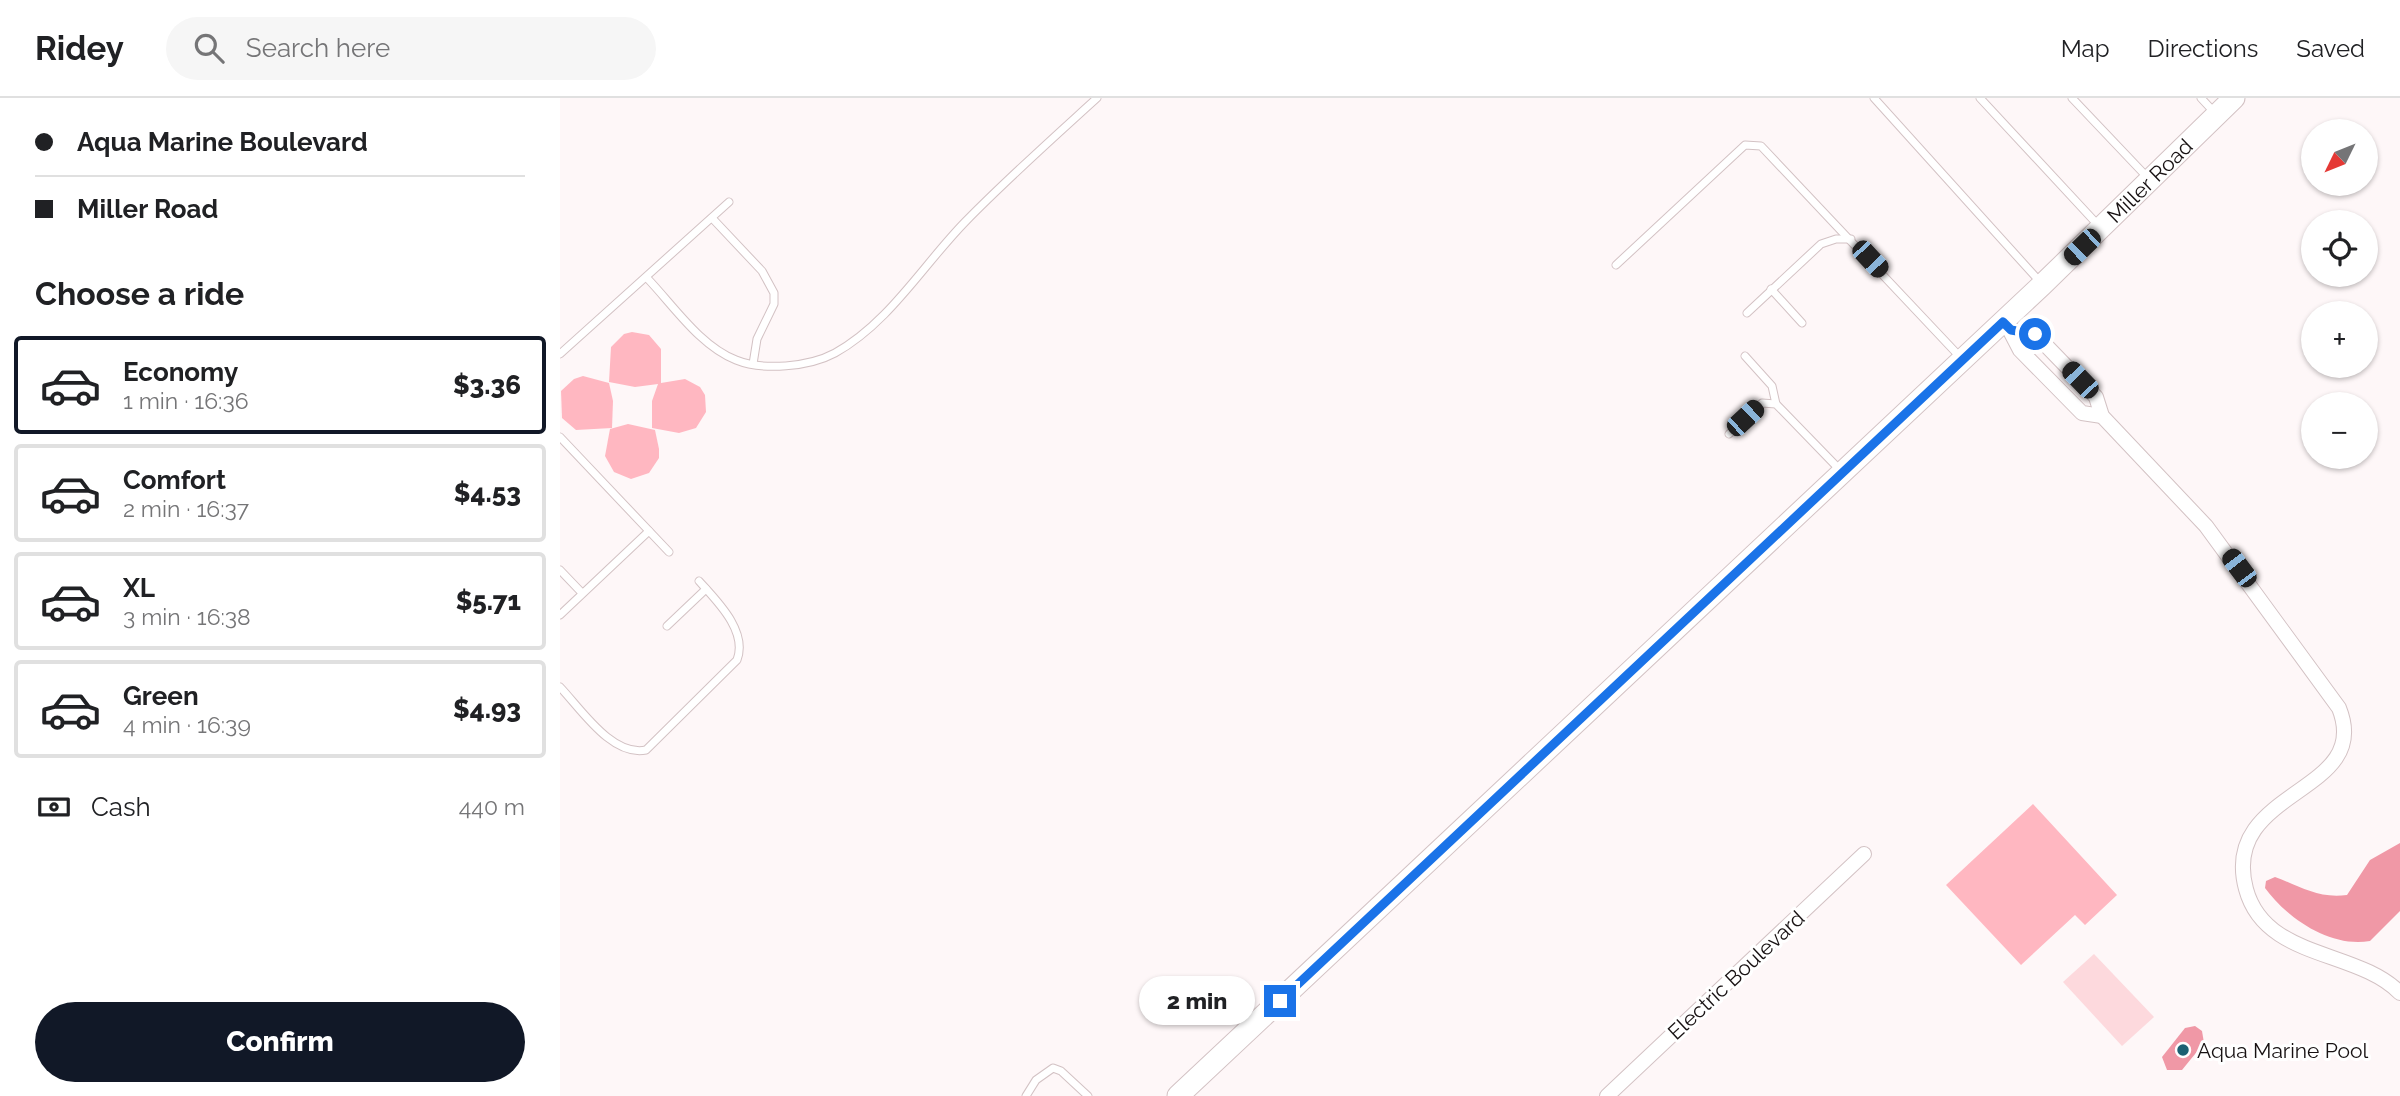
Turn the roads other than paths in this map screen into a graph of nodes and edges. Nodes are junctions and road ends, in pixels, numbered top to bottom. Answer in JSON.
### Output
{"nodes":[{"id":1,"x":1097,"y":98,"type":"edge"},
{"id":2,"x":1874,"y":98,"type":"edge"},
{"id":3,"x":1980,"y":98,"type":"edge"},
{"id":4,"x":2072,"y":98,"type":"edge"},
{"id":5,"x":2201,"y":98,"type":"edge"},
{"id":6,"x":2234,"y":98,"type":"edge"},
{"id":7,"x":2217,"y":115,"type":"junction"},
{"id":8,"x":2151,"y":181,"type":"junction"},
{"id":9,"x":729,"y":202,"type":"dead end"},
{"id":10,"x":712,"y":218,"type":"junction"},
{"id":11,"x":2101,"y":229,"type":"junction"},
{"id":12,"x":1852,"y":239,"type":"junction"},
{"id":13,"x":1616,"y":265,"type":"dead end"},
{"id":14,"x":647,"y":278,"type":"junction"},
{"id":15,"x":2042,"y":285,"type":"junction"},
{"id":16,"x":1771,"y":289,"type":"junction"},
{"id":17,"x":1746,"y":313,"type":"dead end"},
{"id":18,"x":1802,"y":323,"type":"dead end"},
{"id":19,"x":2007,"y":326,"type":"junction"},
{"id":20,"x":560,"y":354,"type":"edge"},
{"id":21,"x":1745,"y":356,"type":"dead end"},
{"id":22,"x":1963,"y":359,"type":"junction"},
{"id":23,"x":753,"y":364,"type":"junction"},
{"id":24,"x":1776,"y":404,"type":"junction"},
{"id":25,"x":2102,"y":416,"type":"junction"},
{"id":26,"x":1729,"y":434,"type":"dead end"},
{"id":27,"x":560,"y":438,"type":"edge"},
{"id":28,"x":1842,"y":472,"type":"junction"},
{"id":29,"x":649,"y":531,"type":"junction"},
{"id":30,"x":669,"y":552,"type":"dead end"},
{"id":31,"x":560,"y":570,"type":"edge"},
{"id":32,"x":699,"y":581,"type":"dead end"},
{"id":33,"x":706,"y":589,"type":"junction"},
{"id":34,"x":582,"y":593,"type":"junction"},
{"id":35,"x":560,"y":615,"type":"edge"},
{"id":36,"x":667,"y":626,"type":"dead end"},
{"id":37,"x":560,"y":687,"type":"edge"},
{"id":38,"x":1864,"y":854,"type":"dead end"},
{"id":39,"x":2400,"y":993,"type":"edge"},
{"id":40,"x":1026,"y":1096,"type":"edge"},
{"id":41,"x":1088,"y":1096,"type":"edge"},
{"id":42,"x":1178,"y":1096,"type":"edge"},
{"id":43,"x":1607,"y":1096,"type":"edge"}],
"edges":[{"from":1,"to":23,"type":"lane"},
{"from":2,"to":15,"type":"lane"},
{"from":3,"to":11,"type":"lane"},
{"from":4,"to":8,"type":"lane"},
{"from":5,"to":7,"type":"lane"},
{"from":6,"to":7,"type":"street","name":"Miller Road"},
{"from":7,"to":8,"type":"street","name":"Miller Road"},
{"from":8,"to":11,"type":"street","name":"Miller Road"},
{"from":9,"to":10,"type":"lane"},
{"from":10,"to":14,"type":"lane"},
{"from":10,"to":23,"type":"lane"},
{"from":11,"to":15,"type":"street","name":"Miller Road"},
{"from":12,"to":13,"type":"lane"},
{"from":12,"to":16,"type":"lane"},
{"from":12,"to":22,"type":"lane"},
{"from":14,"to":20,"type":"lane"},
{"from":14,"to":23,"type":"lane"},
{"from":15,"to":19,"type":"street","name":"Miller Road"},
{"from":16,"to":17,"type":"lane"},
{"from":16,"to":18,"type":"lane"},
{"from":19,"to":22,"type":"street","name":"Miller Road"},
{"from":19,"to":25,"type":"street"},
{"from":19,"to":25,"type":"street"},
{"from":21,"to":24,"type":"lane"},
{"from":22,"to":28,"type":"street","name":"Miller Road"},
{"from":24,"to":26,"type":"lane"},
{"from":24,"to":28,"type":"lane"},
{"from":25,"to":39,"type":"street"},
{"from":27,"to":29,"type":"lane"},
{"from":28,"to":42,"type":"street","name":"Miller Road"},
{"from":29,"to":30,"type":"lane"},
{"from":29,"to":34,"type":"lane"},
{"from":31,"to":34,"type":"lane"},
{"from":32,"to":33,"type":"lane"},
{"from":33,"to":36,"type":"lane"},
{"from":33,"to":37,"type":"lane"},
{"from":34,"to":35,"type":"lane"},
{"from":38,"to":43,"type":"street","name":"Electric Boulevard"},
{"from":40,"to":41,"type":"lane"}]}
